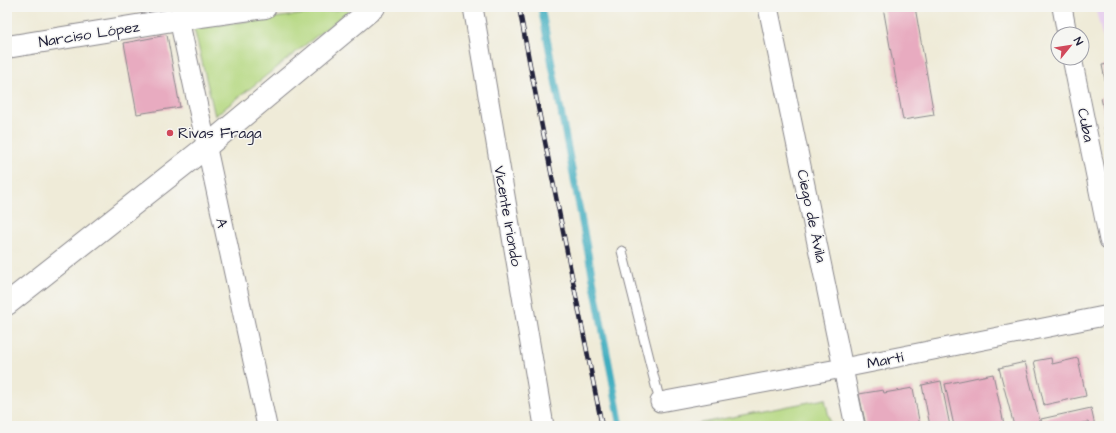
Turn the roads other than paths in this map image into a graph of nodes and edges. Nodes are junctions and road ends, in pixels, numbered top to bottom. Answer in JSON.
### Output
{"nodes":[{"id":1,"x":265,"y":7,"type":"edge"},
{"id":2,"x":374,"y":7,"type":"edge"},
{"id":3,"x":473,"y":7,"type":"edge"},
{"id":4,"x":768,"y":7,"type":"edge"},
{"id":5,"x":1062,"y":7,"type":"edge"},
{"id":6,"x":179,"y":19,"type":"junction"},
{"id":7,"x":1066,"y":26,"type":"edge"},
{"id":8,"x":7,"y":47,"type":"edge"},
{"id":9,"x":1074,"y":66,"type":"edge"},
{"id":10,"x":206,"y":147,"type":"junction"},
{"id":11,"x":1109,"y":240,"type":"edge"},
{"id":12,"x":622,"y":251,"type":"dead end"},
{"id":13,"x":7,"y":304,"type":"edge"},
{"id":14,"x":1109,"y":315,"type":"edge"},
{"id":15,"x":843,"y":368,"type":"junction"},
{"id":16,"x":660,"y":402,"type":"joint"},
{"id":17,"x":267,"y":426,"type":"edge"},
{"id":18,"x":544,"y":426,"type":"edge"},
{"id":19,"x":855,"y":426,"type":"edge"}],
"edges":[{"from":1,"to":6,"type":"street","name":"Narciso López"},
{"from":2,"to":10,"type":"street"},
{"from":3,"to":18,"type":"street","name":"Vicente Iriondo"},
{"from":4,"to":15,"type":"street","name":"Ciego de Ávila"},
{"from":5,"to":7,"type":"street"},
{"from":6,"to":8,"type":"street","name":"Narciso López"},
{"from":6,"to":10,"type":"street","name":"A"},
{"from":9,"to":11,"type":"street","name":"Cuba"},
{"from":10,"to":13,"type":"street"},
{"from":10,"to":17,"type":"street","name":"A"},
{"from":12,"to":16,"type":"lane"},
{"from":14,"to":15,"type":"street","name":"Martí"},
{"from":15,"to":16,"type":"street","name":"Martí"},
{"from":15,"to":19,"type":"street","name":"Ciego de Ávila"}]}
